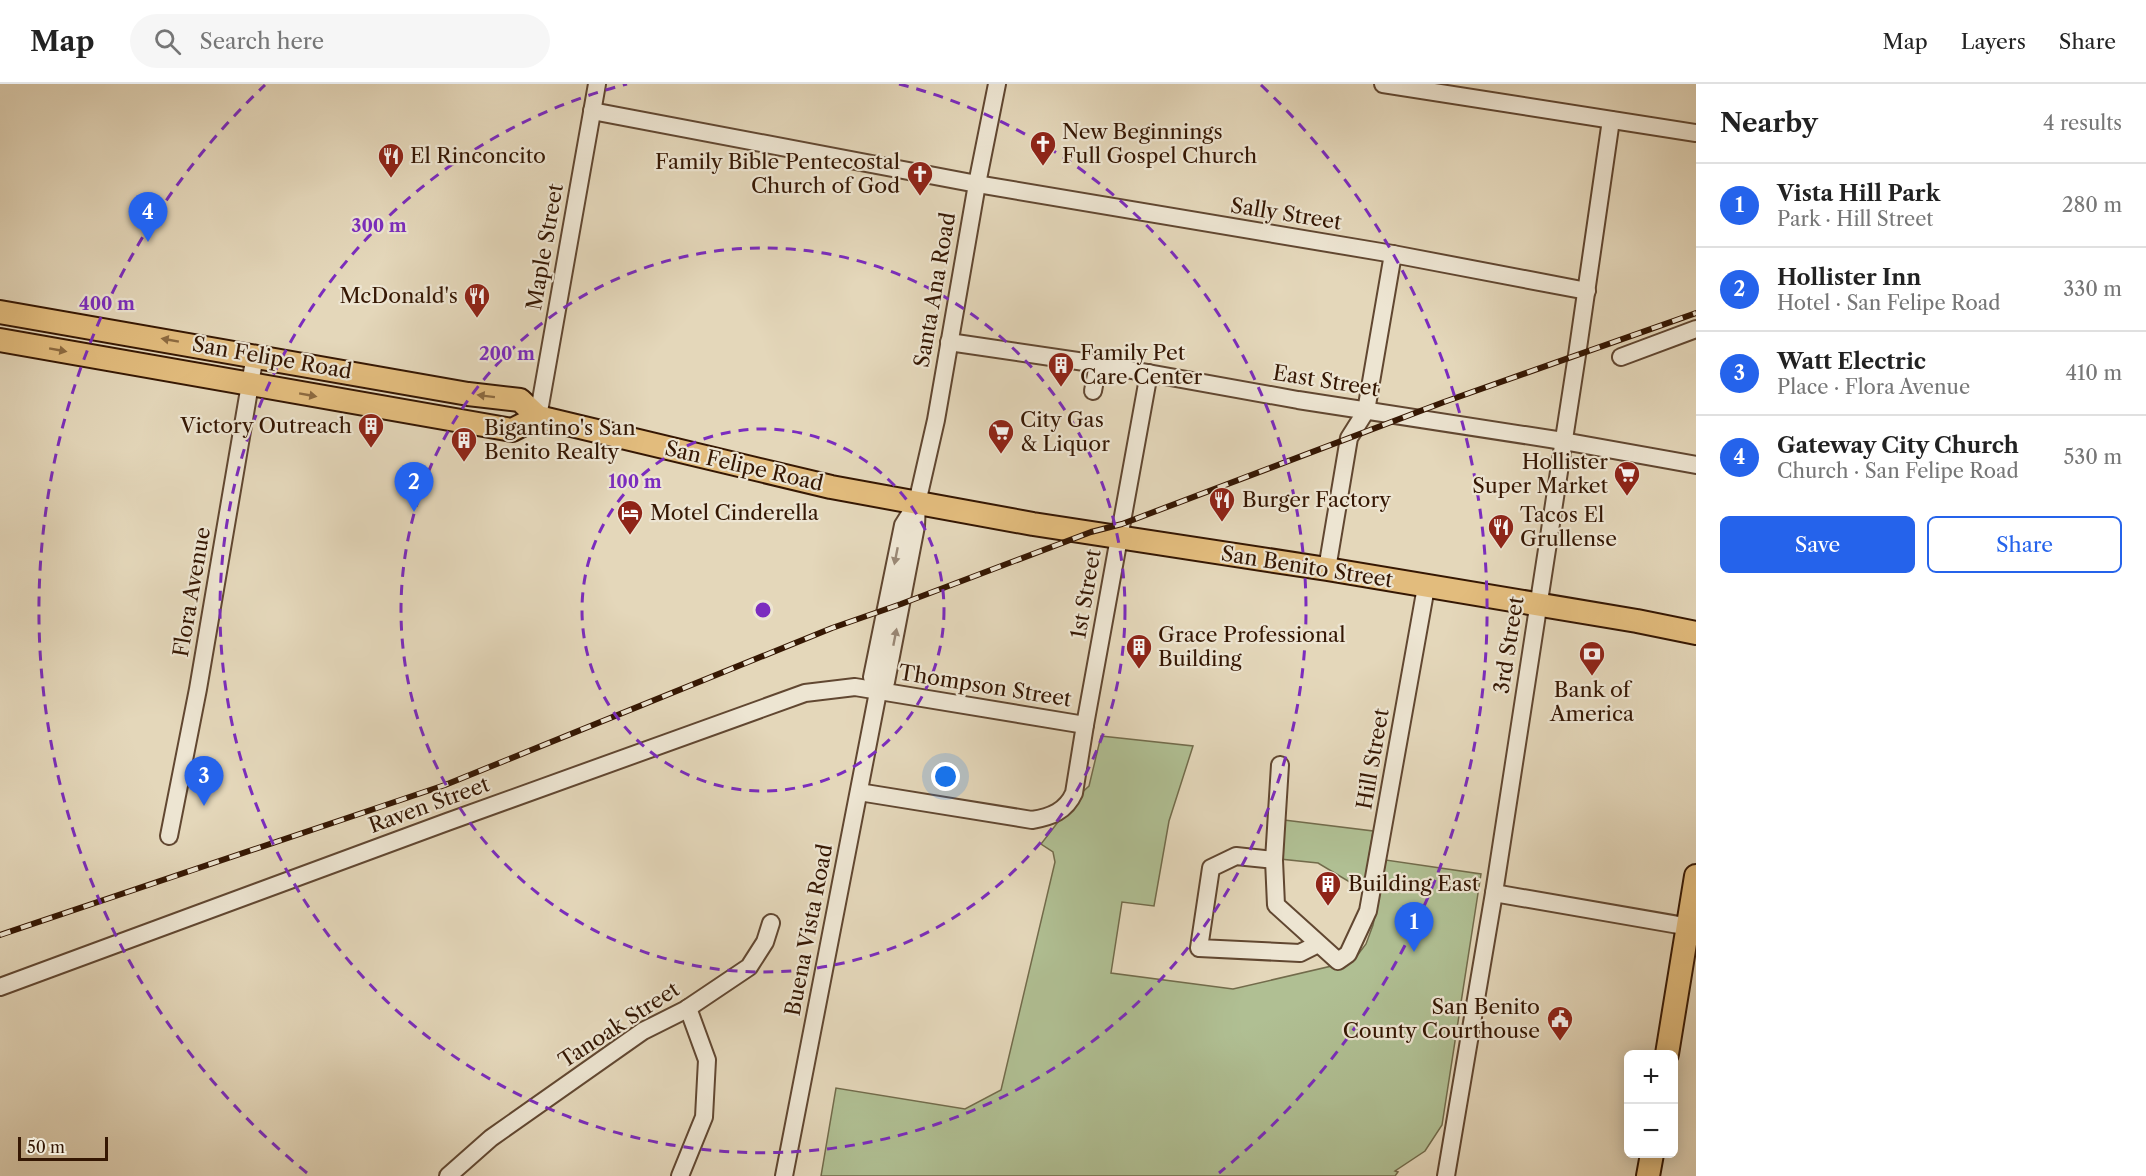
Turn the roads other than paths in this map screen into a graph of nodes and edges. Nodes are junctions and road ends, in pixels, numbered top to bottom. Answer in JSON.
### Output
{"nodes":[{"id":1,"x":597,"y":84,"type":"edge"},
{"id":2,"x":997,"y":84,"type":"edge"},
{"id":3,"x":1383,"y":84,"type":"edge"},
{"id":4,"x":592,"y":111,"type":"junction"},
{"id":5,"x":1611,"y":120,"type":"junction"},
{"id":6,"x":1696,"y":133,"type":"edge"},
{"id":7,"x":977,"y":184,"type":"junction"},
{"id":8,"x":1393,"y":254,"type":"junction"},
{"id":9,"x":1587,"y":291,"type":"junction"},
{"id":10,"x":0,"y":312,"type":"edge"},
{"id":11,"x":1696,"y":329,"type":"edge"},
{"id":12,"x":0,"y":340,"type":"edge"},
{"id":13,"x":949,"y":342,"type":"junction"},
{"id":14,"x":255,"y":355,"type":"junction"},
{"id":15,"x":1621,"y":357,"type":"dead end"},
{"id":16,"x":1098,"y":364,"type":"junction"},
{"id":17,"x":1149,"y":373,"type":"junction"},
{"id":18,"x":251,"y":385,"type":"junction"},
{"id":19,"x":1093,"y":391,"type":"dead end"},
{"id":20,"x":1366,"y":411,"type":"junction"},
{"id":21,"x":538,"y":417,"type":"junction"},
{"id":22,"x":1563,"y":441,"type":"junction"},
{"id":23,"x":1696,"y":465,"type":"edge"},
{"id":24,"x":917,"y":503,"type":"junction"},
{"id":25,"x":1119,"y":537,"type":"junction"},
{"id":26,"x":1327,"y":569,"type":"junction"},
{"id":27,"x":1426,"y":587,"type":"junction"},
{"id":28,"x":1538,"y":605,"type":"junction"},
{"id":29,"x":1696,"y":633,"type":"edge"},
{"id":30,"x":878,"y":692,"type":"junction"},
{"id":31,"x":1084,"y":724,"type":"junction"},
{"id":32,"x":1280,"y":765,"type":"dead end"},
{"id":33,"x":859,"y":792,"type":"junction"},
{"id":34,"x":168,"y":836,"type":"dead end"},
{"id":35,"x":1274,"y":860,"type":"junction"},
{"id":36,"x":1696,"y":876,"type":"edge"},
{"id":37,"x":1494,"y":893,"type":"junction"},
{"id":38,"x":771,"y":923,"type":"dead end"},
{"id":39,"x":1692,"y":927,"type":"edge"},
{"id":40,"x":1318,"y":944,"type":"junction"},
{"id":41,"x":0,"y":987,"type":"edge"},
{"id":42,"x":688,"y":1008,"type":"junction"},
{"id":43,"x":1668,"y":1050,"type":"edge"},
{"id":44,"x":1651,"y":1158,"type":"edge"},
{"id":45,"x":448,"y":1176,"type":"edge"},
{"id":46,"x":680,"y":1176,"type":"edge"},
{"id":47,"x":784,"y":1176,"type":"edge"},
{"id":48,"x":1446,"y":1176,"type":"edge"},
{"id":49,"x":1648,"y":1176,"type":"edge"}],
"edges":[{"from":1,"to":4,"type":"street","name":"Maple Street"},
{"from":2,"to":7,"type":"street","name":"Santa Ana Road"},
{"from":3,"to":5,"type":"street"},
{"from":4,"to":7,"type":"street","name":"Sally Street"},
{"from":4,"to":21,"type":"street","name":"Maple Street"},
{"from":5,"to":6,"type":"street"},
{"from":5,"to":9,"type":"street","name":"3rd Street"},
{"from":7,"to":8,"type":"street","name":"Sally Street"},
{"from":7,"to":13,"type":"street","name":"Santa Ana Road"},
{"from":8,"to":9,"type":"street","name":"Sally Street"},
{"from":8,"to":20,"type":"street"},
{"from":9,"to":22,"type":"street","name":"3rd Street"},
{"from":14,"to":10,"type":"main road","name":"San Felipe Road","one_way":true},
{"from":11,"to":15,"type":"street"},
{"from":12,"to":18,"type":"main road","name":"San Felipe Road","one_way":true},
{"from":13,"to":16,"type":"street","name":"East Street"},
{"from":13,"to":24,"type":"street","name":"Santa Ana Road"},
{"from":14,"to":18,"type":"street","name":"Flora Avenue"},
{"from":21,"to":14,"type":"main road","name":"San Felipe Road","one_way":true},
{"from":16,"to":17,"type":"street","name":"East Street"},
{"from":16,"to":19,"type":"street"},
{"from":17,"to":20,"type":"street","name":"East Street"},
{"from":17,"to":25,"type":"street","name":"1st Street"},
{"from":18,"to":21,"type":"main road","name":"San Felipe Road","one_way":true},
{"from":18,"to":34,"type":"street","name":"Flora Avenue"},
{"from":20,"to":22,"type":"street","name":"East Street"},
{"from":20,"to":26,"type":"street"},
{"from":21,"to":24,"type":"main road","name":"San Felipe Road"},
{"from":22,"to":23,"type":"street","name":"East Street"},
{"from":22,"to":28,"type":"street","name":"3rd Street"},
{"from":24,"to":25,"type":"main road","name":"San Benito Street"},
{"from":24,"to":30,"type":"street","name":"Buena Vista Road"},
{"from":25,"to":26,"type":"main road","name":"San Benito Street"},
{"from":25,"to":31,"type":"street","name":"1st Street"},
{"from":26,"to":27,"type":"main road","name":"San Benito Street"},
{"from":27,"to":28,"type":"main road","name":"San Benito Street"},
{"from":27,"to":40,"type":"street","name":"Hill Street"},
{"from":28,"to":29,"type":"main road","name":"San Benito Street"},
{"from":28,"to":37,"type":"street","name":"3rd Street"},
{"from":30,"to":31,"type":"street","name":"Thompson Street"},
{"from":30,"to":33,"type":"street","name":"Buena Vista Road"},
{"from":30,"to":41,"type":"street","name":"Raven Street"},
{"from":31,"to":33,"type":"street","name":"1st Street"},
{"from":32,"to":35,"type":"street"},
{"from":33,"to":47,"type":"street","name":"Buena Vista Road"},
{"from":35,"to":40,"type":"street"},
{"from":35,"to":40,"type":"street"},
{"from":36,"to":39,"type":"main road"},
{"from":37,"to":39,"type":"street"},
{"from":37,"to":48,"type":"street","name":"3rd Street"},
{"from":38,"to":42,"type":"street","name":"Tanoak Street"},
{"from":39,"to":43,"type":"main road"},
{"from":42,"to":45,"type":"street","name":"Tanoak Street"},
{"from":42,"to":46,"type":"street"},
{"from":44,"to":49,"type":"main road"}]}
